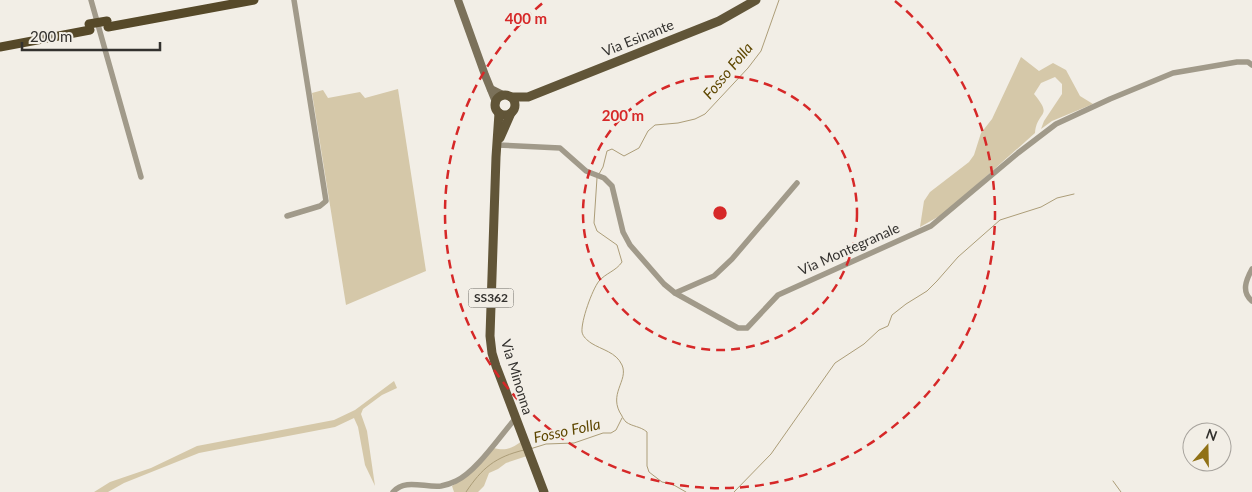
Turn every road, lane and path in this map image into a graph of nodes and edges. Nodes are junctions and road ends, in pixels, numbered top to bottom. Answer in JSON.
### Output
{"nodes":[{"id":1,"x":91,"y":0,"type":"edge"},
{"id":2,"x":222,"y":0,"type":"edge"},
{"id":3,"x":254,"y":0,"type":"edge"},
{"id":4,"x":294,"y":0,"type":"edge"},
{"id":5,"x":458,"y":0,"type":"edge"},
{"id":6,"x":756,"y":0,"type":"edge"},
{"id":7,"x":108,"y":24,"type":"junction"},
{"id":8,"x":90,"y":27,"type":"junction"},
{"id":9,"x":0,"y":41,"type":"edge"},
{"id":10,"x":0,"y":47,"type":"edge"},
{"id":11,"x":1252,"y":65,"type":"edge"},
{"id":12,"x":491,"y":88,"type":"junction"},
{"id":13,"x":507,"y":96,"type":"junction"},
{"id":14,"x":528,"y":97,"type":"junction"},
{"id":15,"x":496,"y":102,"type":"junction"},
{"id":16,"x":513,"y":111,"type":"junction"},
{"id":17,"x":499,"y":113,"type":"junction"},
{"id":18,"x":503,"y":131,"type":"junction"},
{"id":19,"x":497,"y":145,"type":"junction"},
{"id":20,"x":510,"y":145,"type":"junction"},
{"id":21,"x":141,"y":177,"type":"dead end"},
{"id":22,"x":797,"y":183,"type":"dead end"},
{"id":23,"x":288,"y":216,"type":"dead end"},
{"id":24,"x":1252,"y":269,"type":"edge"},
{"id":25,"x":675,"y":293,"type":"junction"},
{"id":26,"x":1252,"y":302,"type":"edge"},
{"id":27,"x":515,"y":419,"type":"junction"},
{"id":28,"x":393,"y":492,"type":"edge"},
{"id":29,"x":544,"y":492,"type":"edge"}],
"edges":[{"from":1,"to":21,"type":"street"},
{"from":2,"to":7,"type":"highway"},
{"from":3,"to":7,"type":"highway"},
{"from":4,"to":23,"type":"street"},
{"from":5,"to":12,"type":"main road"},
{"from":6,"to":14,"type":"main road","name":"Via Esinante","number":"SS362"},
{"from":7,"to":8,"type":"highway","bridge":true},
{"from":8,"to":9,"type":"highway"},
{"from":8,"to":10,"type":"highway"},
{"from":11,"to":25,"type":"street","name":"Via Montegranale"},
{"from":12,"to":13,"type":"main road"},
{"from":12,"to":15,"type":"main road"},
{"from":13,"to":14,"type":"main road","name":"Via Esinante","number":"SS362"},
{"from":13,"to":15,"type":"main road"},
{"from":13,"to":16,"type":"main road"},
{"from":14,"to":16,"type":"main road","name":"Via Esinante","number":"SS362"},
{"from":15,"to":17,"type":"main road","number":"SS362"},
{"from":16,"to":17,"type":"main road"},
{"from":16,"to":18,"type":"main road","name":"Via Minonna","number":"SS362"},
{"from":17,"to":19,"type":"main road","name":"Via Minonna","number":"SS362"},
{"from":18,"to":19,"type":"main road","name":"Via Minonna","number":"SS362"},
{"from":18,"to":20,"type":"street"},
{"from":19,"to":20,"type":"street","name":"Via Montegranale"},
{"from":19,"to":27,"type":"main road","name":"Via Minonna","number":"SS362"},
{"from":20,"to":25,"type":"street","name":"Via Montegranale"},
{"from":22,"to":25,"type":"street"},
{"from":24,"to":26,"type":"street"},
{"from":27,"to":28,"type":"street"},
{"from":27,"to":29,"type":"main road","name":"Via Minonna","number":"SS362"}]}
